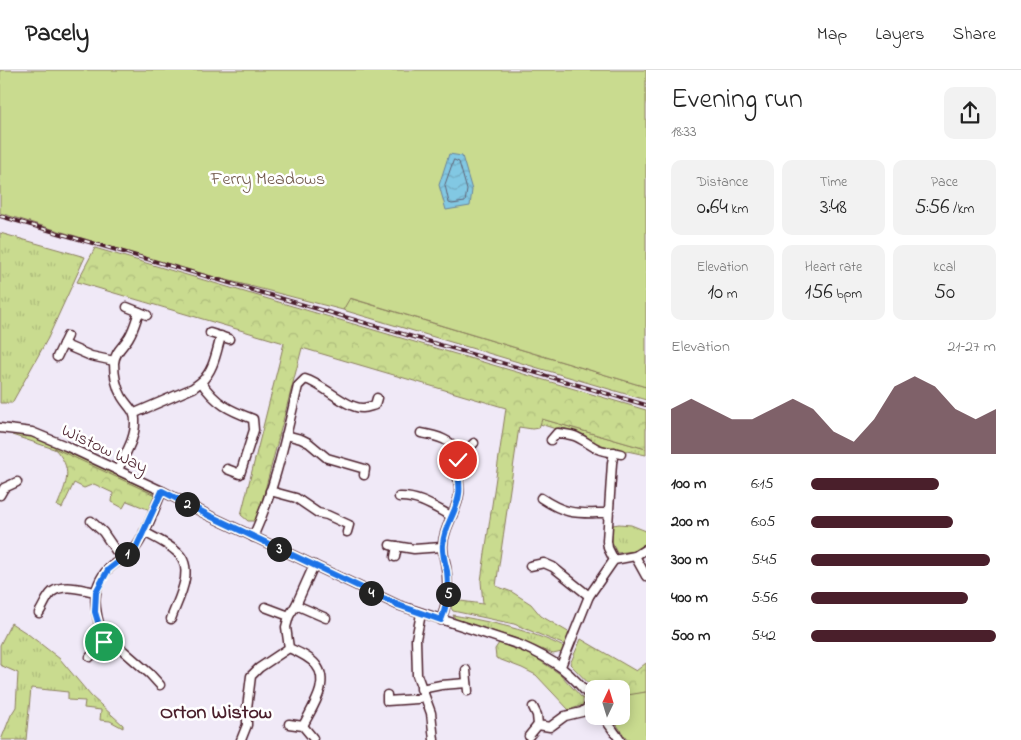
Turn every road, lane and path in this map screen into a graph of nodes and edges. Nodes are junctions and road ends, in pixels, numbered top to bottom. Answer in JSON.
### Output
{"nodes":[{"id":1,"x":127,"y":307,"type":"dead end"},
{"id":2,"x":210,"y":333,"type":"dead end"},
{"id":3,"x":67,"y":336,"type":"dead end"},
{"id":4,"x":221,"y":336,"type":"junction"},
{"id":5,"x":230,"y":339,"type":"dead end"},
{"id":6,"x":64,"y":344,"type":"junction"},
{"id":7,"x":56,"y":357,"type":"dead end"},
{"id":8,"x":114,"y":361,"type":"junction"},
{"id":9,"x":201,"y":382,"type":"junction"},
{"id":10,"x":377,"y":404,"type":"dead end"},
{"id":11,"x":135,"y":413,"type":"junction"},
{"id":12,"x":428,"y":424,"type":"dead end"},
{"id":13,"x":0,"y":428,"type":"edge"},
{"id":14,"x":286,"y":435,"type":"junction"},
{"id":15,"x":551,"y":440,"type":"dead end"},
{"id":16,"x":474,"y":443,"type":"dead end"},
{"id":17,"x":462,"y":454,"type":"junction"},
{"id":18,"x":365,"y":468,"type":"dead end"},
{"id":19,"x":227,"y":469,"type":"dead end"},
{"id":20,"x":118,"y":470,"type":"junction"},
{"id":21,"x":17,"y":482,"type":"dead end"},
{"id":22,"x":409,"y":488,"type":"dead end"},
{"id":23,"x":2,"y":489,"type":"edge"},
{"id":24,"x":162,"y":491,"type":"junction"},
{"id":25,"x":270,"y":491,"type":"junction"},
{"id":26,"x":541,"y":498,"type":"dead end"},
{"id":27,"x":608,"y":513,"type":"junction"},
{"id":28,"x":451,"y":516,"type":"junction"},
{"id":29,"x":91,"y":521,"type":"dead end"},
{"id":30,"x":349,"y":525,"type":"dead end"},
{"id":31,"x":144,"y":532,"type":"junction"},
{"id":32,"x":253,"y":537,"type":"junction"},
{"id":33,"x":442,"y":547,"type":"junction"},
{"id":34,"x":646,"y":549,"type":"edge"},
{"id":35,"x":635,"y":556,"type":"junction"},
{"id":36,"x":395,"y":557,"type":"dead end"},
{"id":37,"x":122,"y":558,"type":"junction"},
{"id":38,"x":614,"y":560,"type":"junction"},
{"id":39,"x":314,"y":565,"type":"junction"},
{"id":40,"x":530,"y":566,"type":"dead end"},
{"id":41,"x":646,"y":576,"type":"edge"},
{"id":42,"x":96,"y":592,"type":"junction"},
{"id":43,"x":590,"y":596,"type":"junction"},
{"id":44,"x":296,"y":605,"type":"junction"},
{"id":45,"x":265,"y":608,"type":"dead end"},
{"id":46,"x":39,"y":612,"type":"dead end"},
{"id":47,"x":421,"y":614,"type":"junction"},
{"id":48,"x":289,"y":616,"type":"junction"},
{"id":49,"x":326,"y":618,"type":"dead end"},
{"id":50,"x":170,"y":620,"type":"dead end"},
{"id":51,"x":441,"y":620,"type":"junction"},
{"id":52,"x":104,"y":642,"type":"junction"},
{"id":53,"x":290,"y":648,"type":"junction"},
{"id":54,"x":90,"y":657,"type":"dead end"},
{"id":55,"x":561,"y":666,"type":"junction"},
{"id":56,"x":466,"y":670,"type":"dead end"},
{"id":57,"x":160,"y":686,"type":"dead end"},
{"id":58,"x":585,"y":691,"type":"edge"},
{"id":59,"x":423,"y":692,"type":"junction"},
{"id":60,"x":387,"y":696,"type":"dead end"},
{"id":61,"x":533,"y":707,"type":"dead end"},
{"id":62,"x":585,"y":710,"type":"edge"},
{"id":63,"x":289,"y":724,"type":"dead end"},
{"id":64,"x":538,"y":725,"type":"junction"},
{"id":65,"x":610,"y":725,"type":"edge"},
{"id":66,"x":303,"y":726,"type":"junction"},
{"id":67,"x":529,"y":736,"type":"dead end"},
{"id":68,"x":312,"y":738,"type":"dead end"},
{"id":69,"x":241,"y":740,"type":"edge"},
{"id":70,"x":434,"y":740,"type":"edge"},
{"id":71,"x":620,"y":740,"type":"edge"}],
"edges":[{"from":1,"to":8,"type":"street"},
{"from":2,"to":4,"type":"street"},
{"from":3,"to":6,"type":"street"},
{"from":4,"to":5,"type":"street"},
{"from":4,"to":9,"type":"street"},
{"from":6,"to":7,"type":"street"},
{"from":6,"to":8,"type":"street"},
{"from":8,"to":11,"type":"street"},
{"from":9,"to":11,"type":"street"},
{"from":9,"to":19,"type":"street"},
{"from":10,"to":14,"type":"street"},
{"from":11,"to":20,"type":"street"},
{"from":12,"to":17,"type":"street"},
{"from":13,"to":20,"type":"street","name":"Wistow Way"},
{"from":14,"to":18,"type":"street"},
{"from":14,"to":25,"type":"street"},
{"from":15,"to":27,"type":"street"},
{"from":16,"to":17,"type":"street"},
{"from":17,"to":28,"type":"street"},
{"from":20,"to":24,"type":"street","name":"Wistow Way"},
{"from":21,"to":23,"type":"street"},
{"from":22,"to":28,"type":"street"},
{"from":24,"to":31,"type":"street"},
{"from":24,"to":32,"type":"street","name":"Wistow Way"},
{"from":25,"to":30,"type":"street"},
{"from":25,"to":32,"type":"street"},
{"from":26,"to":27,"type":"street"},
{"from":27,"to":38,"type":"street"},
{"from":28,"to":33,"type":"street"},
{"from":29,"to":37,"type":"street"},
{"from":31,"to":37,"type":"street"},
{"from":31,"to":50,"type":"street"},
{"from":32,"to":39,"type":"street","name":"Wistow Way"},
{"from":33,"to":36,"type":"street"},
{"from":33,"to":51,"type":"street"},
{"from":34,"to":35,"type":"street"},
{"from":35,"to":38,"type":"street"},
{"from":35,"to":41,"type":"street"},
{"from":37,"to":42,"type":"street"},
{"from":38,"to":43,"type":"street"},
{"from":39,"to":44,"type":"street"},
{"from":39,"to":47,"type":"street","name":"Wistow Way"},
{"from":40,"to":43,"type":"street"},
{"from":42,"to":46,"type":"street"},
{"from":42,"to":52,"type":"street"},
{"from":43,"to":55,"type":"street"},
{"from":44,"to":48,"type":"street"},
{"from":44,"to":49,"type":"street"},
{"from":45,"to":48,"type":"street"},
{"from":47,"to":51,"type":"street","name":"Wistow Way"},
{"from":47,"to":59,"type":"street"},
{"from":48,"to":53,"type":"street"},
{"from":51,"to":55,"type":"street","name":"Wistow Way"},
{"from":52,"to":54,"type":"street"},
{"from":52,"to":57,"type":"street"},
{"from":53,"to":66,"type":"street"},
{"from":53,"to":69,"type":"street"},
{"from":55,"to":58,"type":"street","name":"Wistow Way"},
{"from":56,"to":59,"type":"street"},
{"from":59,"to":60,"type":"street"},
{"from":59,"to":70,"type":"street"},
{"from":61,"to":64,"type":"street"},
{"from":62,"to":64,"type":"street"},
{"from":63,"to":66,"type":"street"},
{"from":64,"to":67,"type":"street"},
{"from":65,"to":71,"type":"street"},
{"from":66,"to":68,"type":"street"}]}
